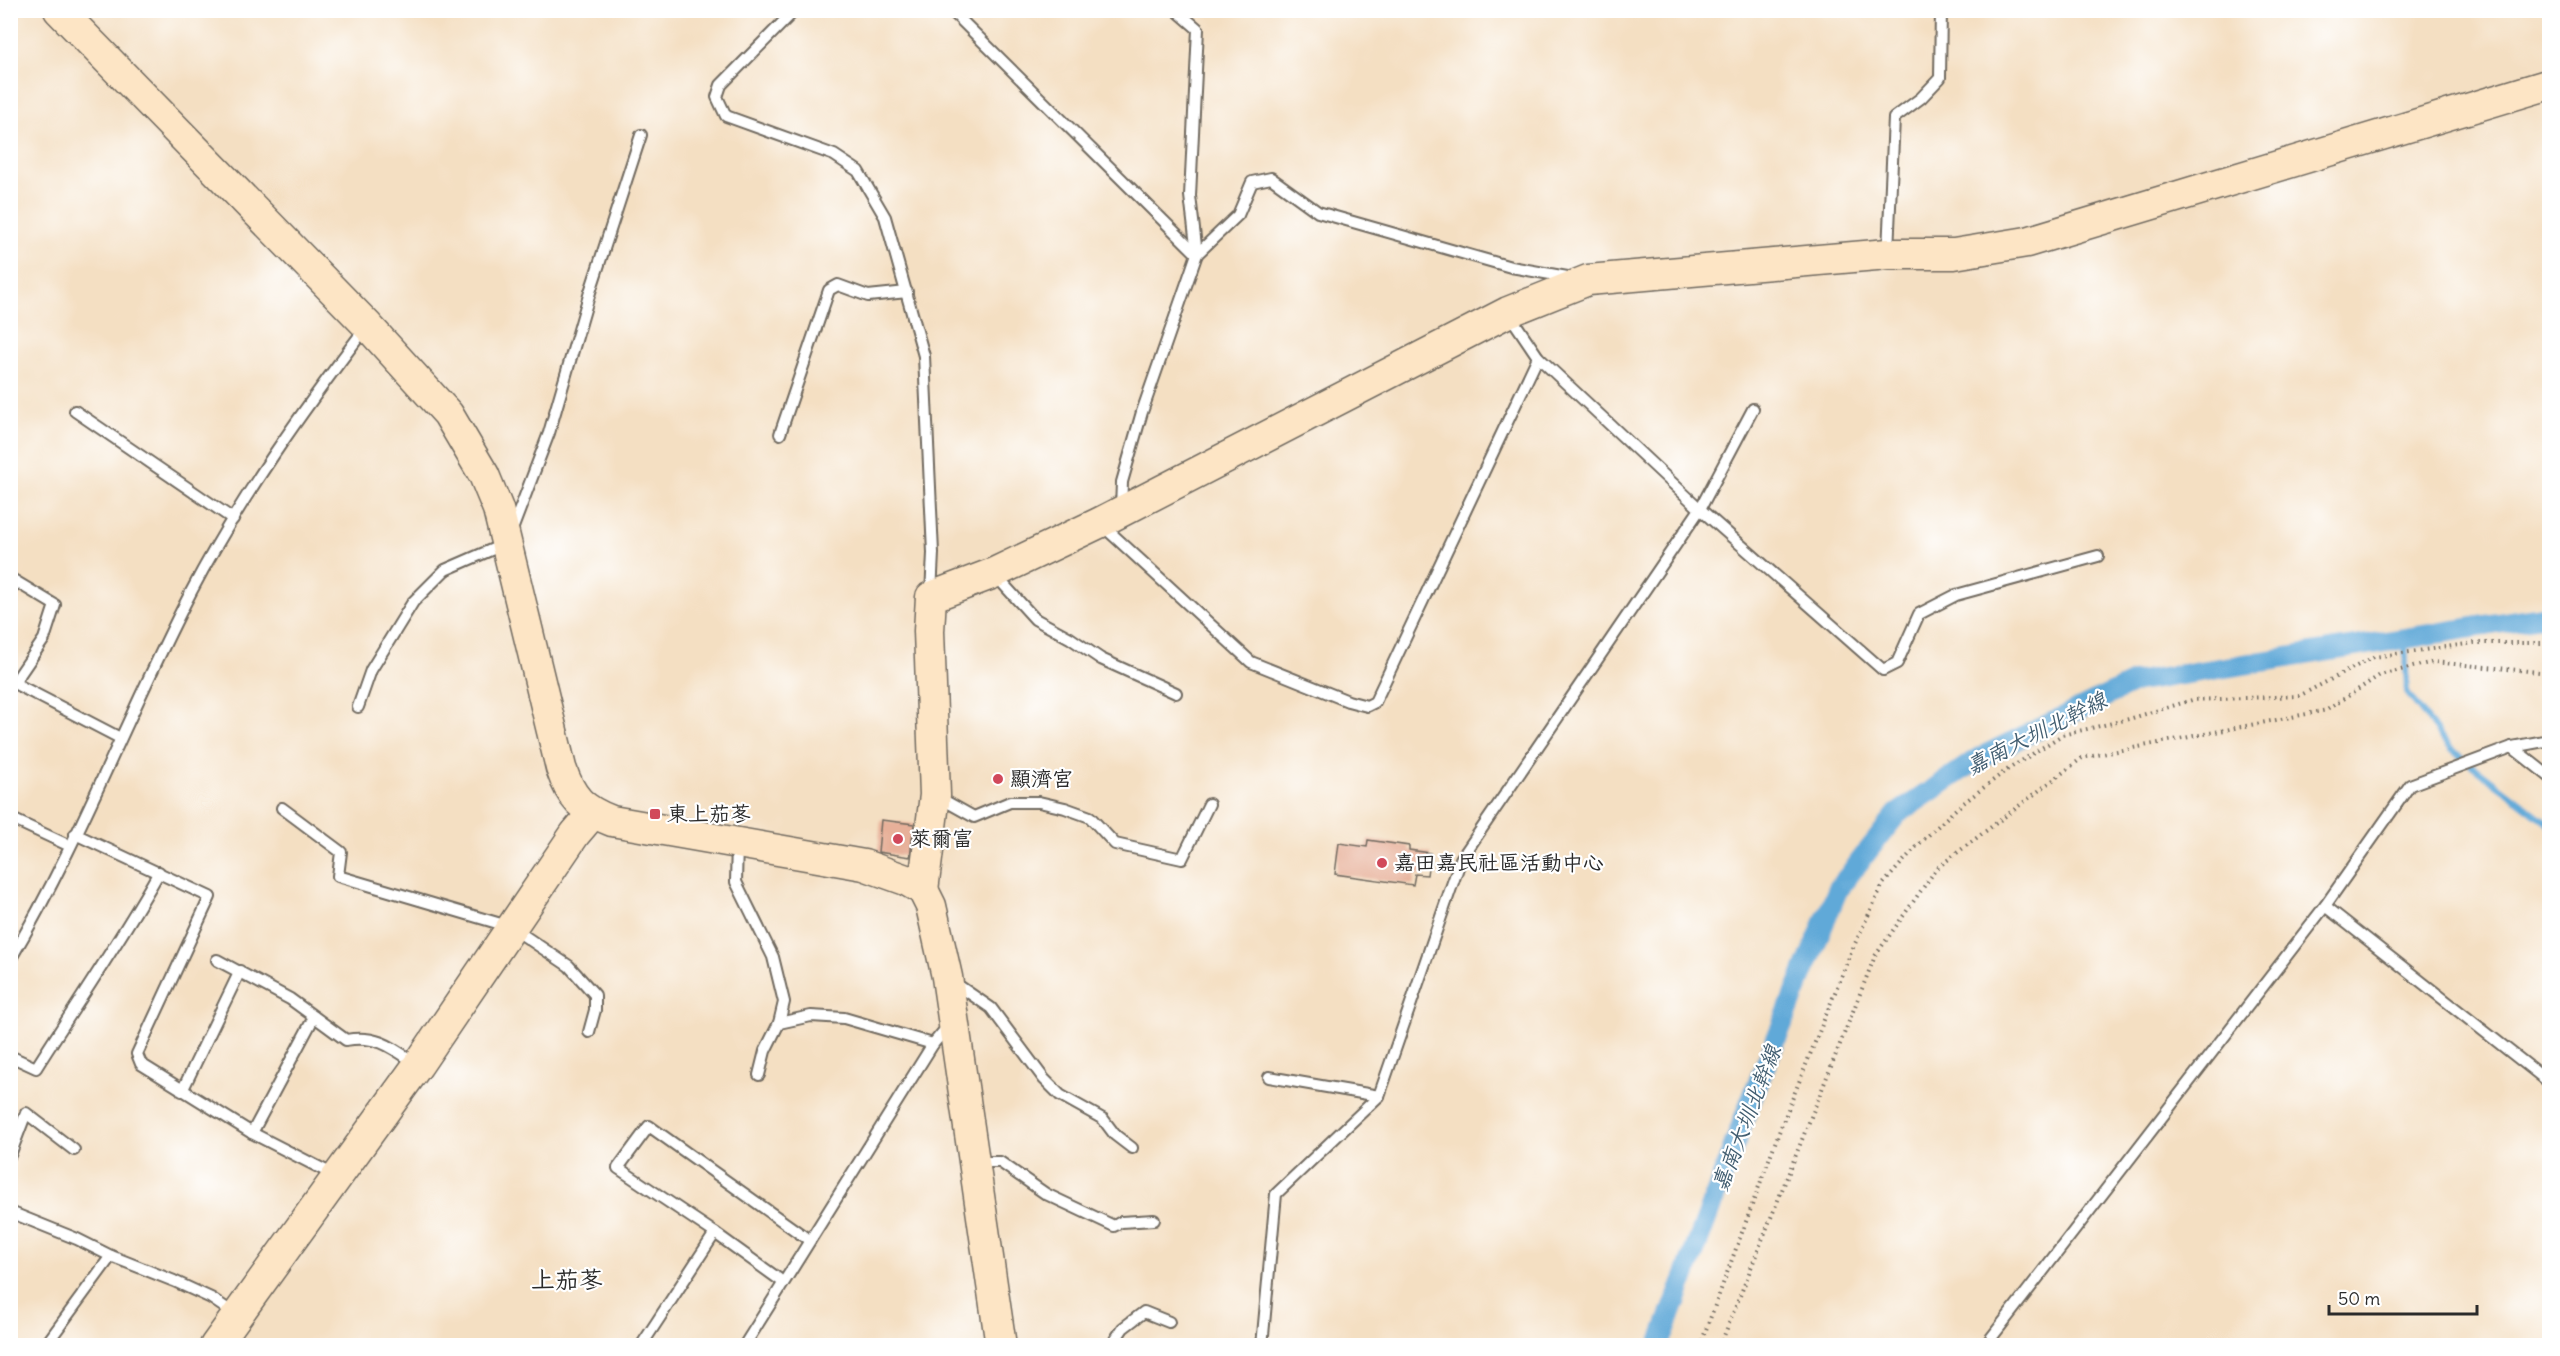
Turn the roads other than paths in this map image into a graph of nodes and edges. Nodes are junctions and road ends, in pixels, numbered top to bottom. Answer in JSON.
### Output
{"nodes":[{"id":1,"x":58,"y":10,"type":"edge"},
{"id":2,"x":795,"y":10,"type":"edge"},
{"id":3,"x":951,"y":10,"type":"edge"},
{"id":4,"x":1176,"y":10,"type":"edge"},
{"id":5,"x":1941,"y":10,"type":"edge"},
{"id":6,"x":2550,"y":84,"type":"edge"},
{"id":7,"x":640,"y":135,"type":"dead end"},
{"id":8,"x":1197,"y":254,"type":"junction"},
{"id":9,"x":1888,"y":254,"type":"junction"},
{"id":10,"x":1588,"y":280,"type":"junction"},
{"id":11,"x":907,"y":292,"type":"junction"},
{"id":12,"x":1508,"y":312,"type":"junction"},
{"id":13,"x":368,"y":326,"type":"junction"},
{"id":14,"x":1538,"y":357,"type":"junction"},
{"id":15,"x":1753,"y":409,"type":"dead end"},
{"id":16,"x":75,"y":411,"type":"dead end"},
{"id":17,"x":780,"y":434,"type":"dead end"},
{"id":18,"x":1700,"y":509,"type":"junction"},
{"id":19,"x":1110,"y":518,"type":"junction"},
{"id":20,"x":234,"y":519,"type":"junction"},
{"id":21,"x":507,"y":543,"type":"junction"},
{"id":22,"x":2098,"y":556,"type":"dead end"},
{"id":23,"x":994,"y":573,"type":"junction"},
{"id":24,"x":10,"y":578,"type":"edge"},
{"id":25,"x":931,"y":597,"type":"junction"},
{"id":26,"x":1176,"y":693,"type":"dead end"},
{"id":27,"x":358,"y":707,"type":"dead end"},
{"id":28,"x":120,"y":738,"type":"junction"},
{"id":29,"x":2550,"y":740,"type":"edge"},
{"id":30,"x":2512,"y":747,"type":"junction"},
{"id":31,"x":2550,"y":777,"type":"edge"},
{"id":32,"x":936,"y":795,"type":"junction"},
{"id":33,"x":1209,"y":804,"type":"dead end"},
{"id":34,"x":282,"y":808,"type":"dead end"},
{"id":35,"x":592,"y":814,"type":"junction"},
{"id":36,"x":10,"y":818,"type":"edge"},
{"id":37,"x":75,"y":834,"type":"junction"},
{"id":38,"x":737,"y":844,"type":"junction"},
{"id":39,"x":70,"y":846,"type":"junction"},
{"id":40,"x":159,"y":872,"type":"junction"},
{"id":41,"x":923,"y":890,"type":"junction"},
{"id":42,"x":2325,"y":906,"type":"junction"},
{"id":43,"x":511,"y":927,"type":"junction"},
{"id":44,"x":10,"y":960,"type":"edge"},
{"id":45,"x":217,"y":960,"type":"dead end"},
{"id":46,"x":240,"y":971,"type":"junction"},
{"id":47,"x":947,"y":977,"type":"junction"},
{"id":48,"x":314,"y":1017,"type":"junction"},
{"id":49,"x":952,"y":1021,"type":"junction"},
{"id":50,"x":779,"y":1023,"type":"junction"},
{"id":51,"x":589,"y":1032,"type":"dead end"},
{"id":52,"x":933,"y":1044,"type":"junction"},
{"id":53,"x":10,"y":1056,"type":"edge"},
{"id":54,"x":418,"y":1065,"type":"junction"},
{"id":55,"x":759,"y":1075,"type":"dead end"},
{"id":56,"x":1269,"y":1077,"type":"dead end"},
{"id":57,"x":2550,"y":1083,"type":"edge"},
{"id":58,"x":182,"y":1091,"type":"junction"},
{"id":59,"x":1378,"y":1096,"type":"junction"},
{"id":60,"x":252,"y":1133,"type":"junction"},
{"id":61,"x":1132,"y":1148,"type":"dead end"},
{"id":62,"x":74,"y":1150,"type":"dead end"},
{"id":63,"x":10,"y":1155,"type":"edge"},
{"id":64,"x":973,"y":1162,"type":"junction"},
{"id":65,"x":336,"y":1176,"type":"junction"},
{"id":66,"x":10,"y":1212,"type":"edge"},
{"id":67,"x":1154,"y":1220,"type":"dead end"},
{"id":68,"x":715,"y":1233,"type":"junction"},
{"id":69,"x":809,"y":1240,"type":"junction"},
{"id":70,"x":111,"y":1256,"type":"junction"},
{"id":71,"x":783,"y":1282,"type":"junction"},
{"id":72,"x":237,"y":1315,"type":"junction"},
{"id":73,"x":1169,"y":1322,"type":"dead end"},
{"id":74,"x":218,"y":1344,"type":"edge"},
{"id":75,"x":45,"y":1346,"type":"edge"},
{"id":76,"x":641,"y":1346,"type":"edge"},
{"id":77,"x":744,"y":1346,"type":"edge"},
{"id":78,"x":1001,"y":1346,"type":"edge"},
{"id":79,"x":1111,"y":1346,"type":"edge"},
{"id":80,"x":1262,"y":1346,"type":"edge"},
{"id":81,"x":1984,"y":1346,"type":"edge"}],
"edges":[{"from":1,"to":13,"type":"street"},
{"from":2,"to":11,"type":"lane"},
{"from":3,"to":8,"type":"lane"},
{"from":4,"to":8,"type":"lane"},
{"from":5,"to":9,"type":"lane"},
{"from":6,"to":9,"type":"street"},
{"from":7,"to":21,"type":"lane"},
{"from":8,"to":10,"type":"lane"},
{"from":8,"to":19,"type":"lane"},
{"from":9,"to":10,"type":"street"},
{"from":10,"to":12,"type":"street"},
{"from":11,"to":17,"type":"lane"},
{"from":11,"to":25,"type":"lane"},
{"from":12,"to":14,"type":"lane"},
{"from":12,"to":19,"type":"street"},
{"from":13,"to":20,"type":"lane"},
{"from":13,"to":21,"type":"street"},
{"from":14,"to":18,"type":"lane"},
{"from":14,"to":19,"type":"lane"},
{"from":15,"to":18,"type":"lane"},
{"from":16,"to":20,"type":"lane"},
{"from":18,"to":22,"type":"lane"},
{"from":18,"to":59,"type":"lane"},
{"from":19,"to":23,"type":"street"},
{"from":20,"to":28,"type":"lane"},
{"from":21,"to":27,"type":"lane"},
{"from":21,"to":35,"type":"street"},
{"from":23,"to":25,"type":"street"},
{"from":23,"to":26,"type":"lane"},
{"from":24,"to":28,"type":"lane"},
{"from":25,"to":32,"type":"street"},
{"from":28,"to":37,"type":"lane"},
{"from":29,"to":30,"type":"lane"},
{"from":30,"to":31,"type":"lane"},
{"from":30,"to":42,"type":"lane"},
{"from":32,"to":33,"type":"lane"},
{"from":32,"to":41,"type":"street"},
{"from":34,"to":43,"type":"lane"},
{"from":35,"to":38,"type":"street"},
{"from":35,"to":43,"type":"street"},
{"from":36,"to":39,"type":"lane"},
{"from":37,"to":39,"type":"lane"},
{"from":37,"to":40,"type":"lane"},
{"from":38,"to":41,"type":"street"},
{"from":38,"to":50,"type":"lane"},
{"from":39,"to":44,"type":"lane"},
{"from":40,"to":53,"type":"lane"},
{"from":40,"to":58,"type":"lane"},
{"from":41,"to":47,"type":"street"},
{"from":42,"to":57,"type":"lane"},
{"from":42,"to":81,"type":"lane"},
{"from":43,"to":51,"type":"lane"},
{"from":43,"to":54,"type":"street"},
{"from":45,"to":46,"type":"lane"},
{"from":46,"to":48,"type":"lane"},
{"from":46,"to":58,"type":"lane"},
{"from":47,"to":49,"type":"street"},
{"from":47,"to":61,"type":"lane"},
{"from":48,"to":54,"type":"lane"},
{"from":48,"to":60,"type":"lane"},
{"from":49,"to":52,"type":"lane"},
{"from":49,"to":64,"type":"street"},
{"from":50,"to":52,"type":"lane"},
{"from":50,"to":55,"type":"lane"},
{"from":52,"to":69,"type":"lane"},
{"from":54,"to":65,"type":"street"},
{"from":56,"to":59,"type":"lane"},
{"from":58,"to":60,"type":"lane"},
{"from":59,"to":80,"type":"lane"},
{"from":60,"to":65,"type":"lane"},
{"from":62,"to":63,"type":"lane"},
{"from":64,"to":67,"type":"lane"},
{"from":64,"to":78,"type":"street"},
{"from":65,"to":72,"type":"street"},
{"from":66,"to":70,"type":"lane"},
{"from":68,"to":69,"type":"lane"},
{"from":68,"to":71,"type":"lane"},
{"from":68,"to":76,"type":"lane"},
{"from":69,"to":71,"type":"lane"},
{"from":70,"to":72,"type":"lane"},
{"from":70,"to":75,"type":"lane"},
{"from":71,"to":77,"type":"lane"},
{"from":72,"to":74,"type":"street"},
{"from":73,"to":79,"type":"lane"}]}
